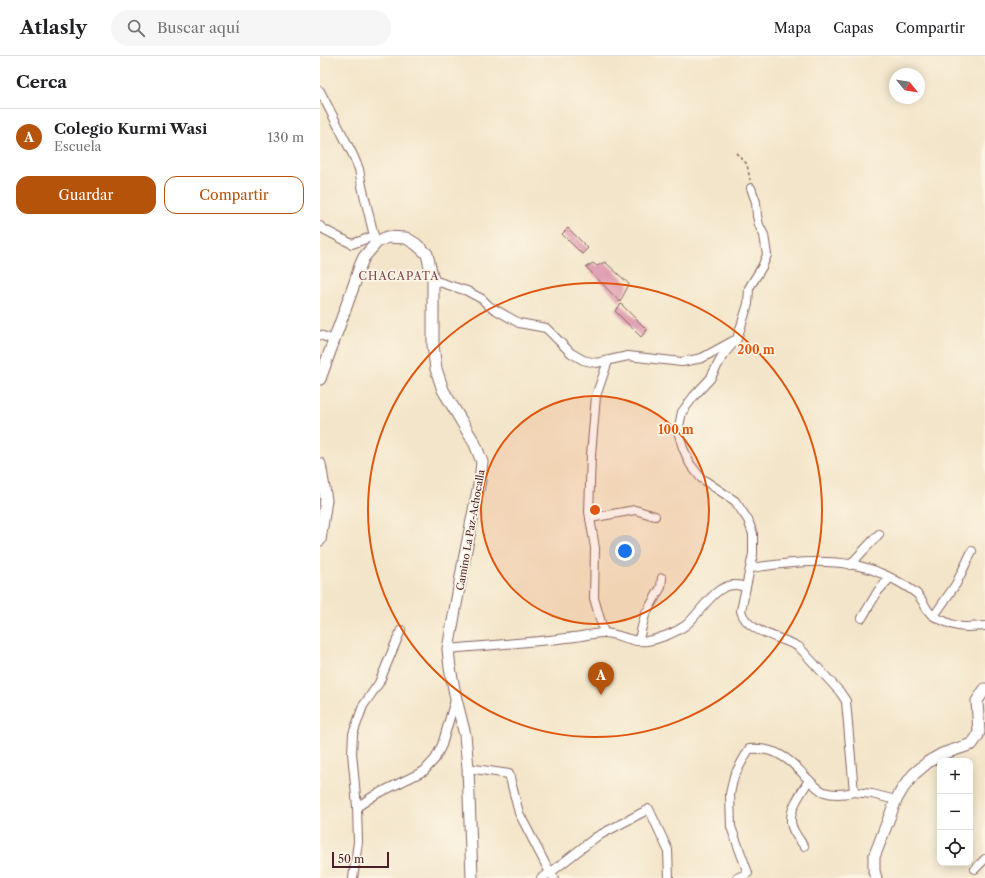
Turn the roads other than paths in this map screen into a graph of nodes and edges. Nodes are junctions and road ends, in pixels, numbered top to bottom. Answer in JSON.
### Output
{"nodes":[{"id":1,"x":320,"y":91,"type":"edge"},
{"id":2,"x":751,"y":188,"type":"road end"},
{"id":3,"x":320,"y":226,"type":"edge"},
{"id":4,"x":376,"y":239,"type":"junction"},
{"id":5,"x":433,"y":280,"type":"junction"},
{"id":6,"x":320,"y":335,"type":"edge"},
{"id":7,"x":737,"y":339,"type":"junction"},
{"id":8,"x":334,"y":340,"type":"junction"},
{"id":9,"x":608,"y":361,"type":"junction"},
{"id":10,"x":320,"y":380,"type":"edge"},
{"id":11,"x":320,"y":464,"type":"edge"},
{"id":12,"x":655,"y":516,"type":"dead end"},
{"id":13,"x":590,"y":518,"type":"junction"},
{"id":14,"x":879,"y":534,"type":"dead end"},
{"id":15,"x":320,"y":540,"type":"edge"},
{"id":16,"x":972,"y":551,"type":"dead end"},
{"id":17,"x":850,"y":565,"type":"junction"},
{"id":18,"x":751,"y":568,"type":"junction"},
{"id":19,"x":662,"y":578,"type":"dead end"},
{"id":20,"x":890,"y":578,"type":"junction"},
{"id":21,"x":745,"y":587,"type":"junction"},
{"id":22,"x":934,"y":616,"type":"junction"},
{"id":23,"x":862,"y":618,"type":"dead end"},
{"id":24,"x":985,"y":626,"type":"edge"},
{"id":25,"x":401,"y":630,"type":"dead end"},
{"id":26,"x":604,"y":633,"type":"junction"},
{"id":27,"x":636,"y":641,"type":"junction"},
{"id":28,"x":448,"y":649,"type":"junction"},
{"id":29,"x":985,"y":689,"type":"edge"},
{"id":30,"x":456,"y":699,"type":"junction"},
{"id":31,"x":468,"y":768,"type":"junction"},
{"id":32,"x":809,"y":780,"type":"junction"},
{"id":33,"x":854,"y":792,"type":"junction"},
{"id":34,"x":896,"y":800,"type":"junction"},
{"id":35,"x":357,"y":807,"type":"junction"},
{"id":36,"x":804,"y":846,"type":"dead end"},
{"id":37,"x":985,"y":859,"type":"edge"},
{"id":38,"x":976,"y":869,"type":"dead end"},
{"id":39,"x":552,"y":876,"type":"edge"},
{"id":40,"x":353,"y":878,"type":"edge"},
{"id":41,"x":472,"y":878,"type":"edge"},
{"id":42,"x":541,"y":878,"type":"edge"},
{"id":43,"x":669,"y":878,"type":"edge"},
{"id":44,"x":737,"y":878,"type":"edge"},
{"id":45,"x":876,"y":878,"type":"edge"}],
"edges":[{"from":1,"to":4,"type":"street"},
{"from":2,"to":7,"type":"street"},
{"from":3,"to":4,"type":"street"},
{"from":4,"to":5,"type":"main road","name":"Camino La Paz-Achocalla"},
{"from":4,"to":8,"type":"main road"},
{"from":5,"to":9,"type":"street"},
{"from":5,"to":28,"type":"main road","name":"Camino La Paz-Achocalla"},
{"from":6,"to":8,"type":"street"},
{"from":7,"to":9,"type":"street"},
{"from":7,"to":18,"type":"street"},
{"from":8,"to":10,"type":"main road"},
{"from":9,"to":13,"type":"street"},
{"from":11,"to":15,"type":"main road"},
{"from":12,"to":13,"type":"street"},
{"from":13,"to":26,"type":"street"},
{"from":14,"to":17,"type":"street"},
{"from":16,"to":22,"type":"street"},
{"from":17,"to":18,"type":"street"},
{"from":17,"to":20,"type":"street"},
{"from":18,"to":21,"type":"street"},
{"from":19,"to":27,"type":"street"},
{"from":20,"to":22,"type":"street"},
{"from":20,"to":23,"type":"street"},
{"from":21,"to":27,"type":"street"},
{"from":21,"to":33,"type":"street"},
{"from":22,"to":24,"type":"street"},
{"from":25,"to":35,"type":"street"},
{"from":26,"to":27,"type":"street"},
{"from":26,"to":28,"type":"street"},
{"from":28,"to":30,"type":"main road","name":"Camino La Paz-Achocalla"},
{"from":29,"to":34,"type":"main road"},
{"from":30,"to":31,"type":"main road","name":"Camino La Paz-Achocalla"},
{"from":30,"to":35,"type":"street"},
{"from":31,"to":39,"type":"street"},
{"from":31,"to":41,"type":"main road","name":"Camino La Paz-Achocalla"},
{"from":32,"to":33,"type":"street"},
{"from":32,"to":36,"type":"street"},
{"from":32,"to":44,"type":"street"},
{"from":33,"to":34,"type":"street"},
{"from":34,"to":45,"type":"main road"},
{"from":35,"to":40,"type":"street"},
{"from":37,"to":38,"type":"street"},
{"from":39,"to":42,"type":"street"},
{"from":39,"to":43,"type":"street"}]}
